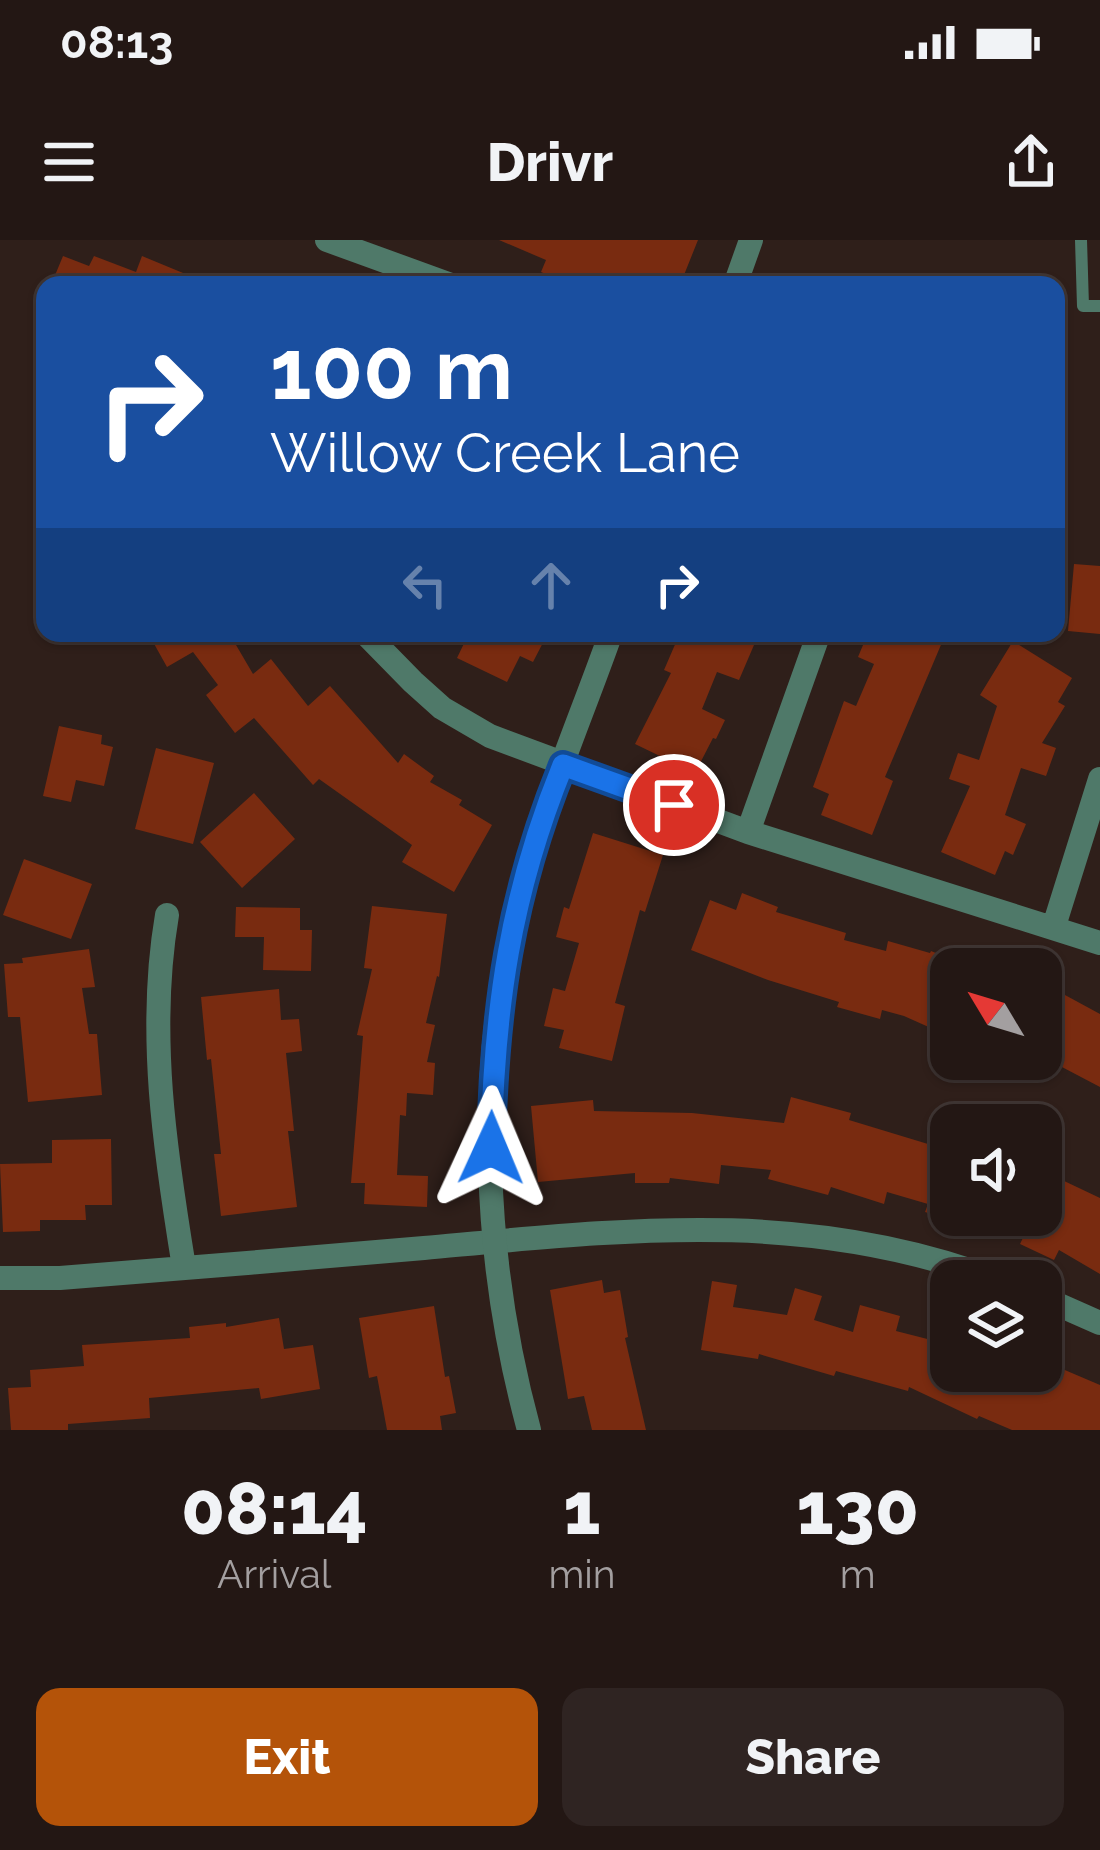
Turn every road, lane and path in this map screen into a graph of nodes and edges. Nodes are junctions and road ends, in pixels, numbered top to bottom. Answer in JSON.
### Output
{"nodes":[{"id":1,"x":328,"y":240,"type":"edge"},
{"id":2,"x":751,"y":240,"type":"edge"},
{"id":3,"x":1081,"y":240,"type":"edge"},
{"id":4,"x":426,"y":276,"type":"edge"},
{"id":5,"x":738,"y":276,"type":"edge"},
{"id":6,"x":1100,"y":306,"type":"edge"},
{"id":7,"x":374,"y":642,"type":"edge"},
{"id":8,"x":608,"y":642,"type":"edge"},
{"id":9,"x":816,"y":642,"type":"edge"},
{"id":10,"x":563,"y":765,"type":"junction"},
{"id":11,"x":1100,"y":779,"type":"edge"},
{"id":12,"x":748,"y":832,"type":"junction"},
{"id":13,"x":167,"y":916,"type":"dead end"},
{"id":14,"x":1054,"y":926,"type":"junction"},
{"id":15,"x":1100,"y":943,"type":"edge"},
{"id":16,"x":492,"y":1239,"type":"junction"},
{"id":17,"x":930,"y":1260,"type":"edge"},
{"id":18,"x":184,"y":1268,"type":"junction"},
{"id":19,"x":0,"y":1278,"type":"edge"},
{"id":20,"x":1062,"y":1306,"type":"edge"},
{"id":21,"x":1100,"y":1323,"type":"edge"},
{"id":22,"x":529,"y":1430,"type":"edge"}],
"edges":[{"from":1,"to":4,"type":"street"},
{"from":2,"to":5,"type":"street"},
{"from":3,"to":6,"type":"lane"},
{"from":7,"to":10,"type":"street"},
{"from":8,"to":10,"type":"street"},
{"from":9,"to":12,"type":"street"},
{"from":10,"to":12,"type":"street"},
{"from":10,"to":16,"type":"street"},
{"from":11,"to":14,"type":"street"},
{"from":12,"to":14,"type":"street"},
{"from":13,"to":18,"type":"street"},
{"from":14,"to":15,"type":"street"},
{"from":16,"to":17,"type":"street"},
{"from":16,"to":18,"type":"street"},
{"from":16,"to":22,"type":"street"},
{"from":18,"to":19,"type":"street"},
{"from":20,"to":21,"type":"street"}]}
